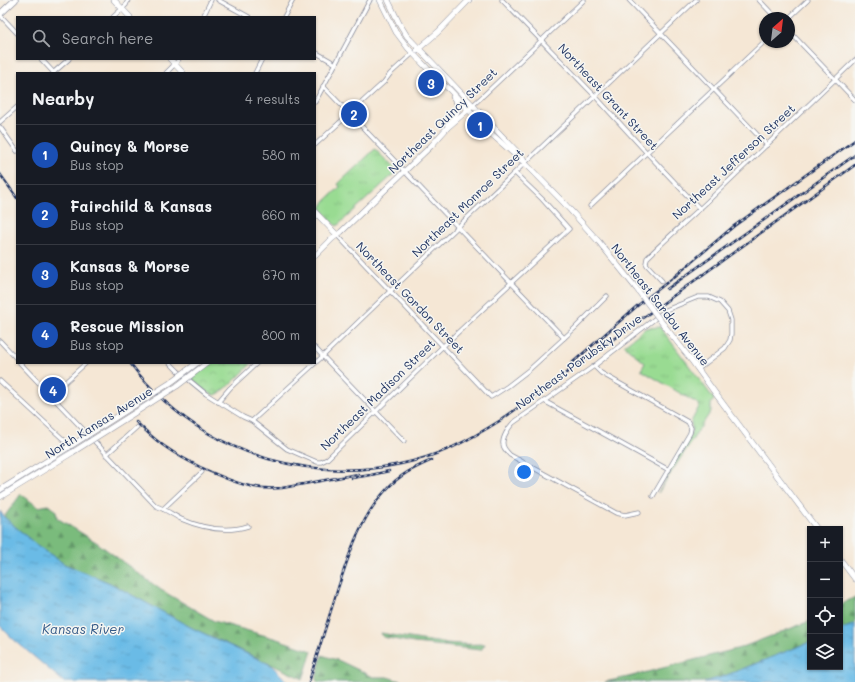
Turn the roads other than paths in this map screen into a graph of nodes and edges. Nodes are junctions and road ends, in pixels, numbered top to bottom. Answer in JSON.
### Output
{"nodes":[{"id":1,"x":15,"y":0,"type":"edge"},
{"id":2,"x":114,"y":0,"type":"edge"},
{"id":3,"x":128,"y":0,"type":"edge"},
{"id":4,"x":211,"y":0,"type":"edge"},
{"id":5,"x":218,"y":0,"type":"edge"},
{"id":6,"x":293,"y":0,"type":"edge"},
{"id":7,"x":370,"y":0,"type":"edge"},
{"id":8,"x":380,"y":0,"type":"edge"},
{"id":9,"x":388,"y":0,"type":"edge"},
{"id":10,"x":469,"y":0,"type":"edge"},
{"id":11,"x":502,"y":0,"type":"edge"},
{"id":12,"x":584,"y":0,"type":"edge"},
{"id":13,"x":630,"y":0,"type":"edge"},
{"id":14,"x":696,"y":0,"type":"edge"},
{"id":15,"x":759,"y":0,"type":"edge"},
{"id":16,"x":808,"y":0,"type":"edge"},
{"id":17,"x":122,"y":8,"type":"junction"},
{"id":18,"x":770,"y":12,"type":"edge"},
{"id":19,"x":795,"y":12,"type":"edge"},
{"id":20,"x":0,"y":14,"type":"edge"},
{"id":21,"x":114,"y":16,"type":"edge"},
{"id":22,"x":129,"y":16,"type":"edge"},
{"id":23,"x":203,"y":16,"type":"edge"},
{"id":24,"x":248,"y":16,"type":"edge"},
{"id":25,"x":285,"y":16,"type":"edge"},
{"id":26,"x":16,"y":32,"type":"edge"},
{"id":27,"x":661,"y":33,"type":"junction"},
{"id":28,"x":795,"y":37,"type":"edge"},
{"id":29,"x":542,"y":41,"type":"junction"},
{"id":30,"x":759,"y":47,"type":"edge"},
{"id":31,"x":419,"y":49,"type":"junction"},
{"id":32,"x":316,"y":53,"type":"edge"},
{"id":33,"x":413,"y":53,"type":"junction"},
{"id":34,"x":42,"y":60,"type":"edge"},
{"id":35,"x":68,"y":60,"type":"edge"},
{"id":36,"x":171,"y":60,"type":"edge"},
{"id":37,"x":178,"y":60,"type":"edge"},
{"id":38,"x":262,"y":60,"type":"edge"},
{"id":39,"x":855,"y":60,"type":"edge"},
{"id":40,"x":175,"y":64,"type":"junction"},
{"id":41,"x":336,"y":64,"type":"junction"},
{"id":42,"x":52,"y":72,"type":"edge"},
{"id":43,"x":54,"y":72,"type":"edge"},
{"id":44,"x":167,"y":72,"type":"edge"},
{"id":45,"x":182,"y":72,"type":"edge"},
{"id":46,"x":256,"y":72,"type":"edge"},
{"id":47,"x":835,"y":80,"type":"junction"},
{"id":48,"x":441,"y":83,"type":"junction"},
{"id":49,"x":323,"y":86,"type":"junction"},
{"id":50,"x":714,"y":90,"type":"junction"},
{"id":51,"x":595,"y":96,"type":"junction"},
{"id":52,"x":854,"y":99,"type":"edge"},
{"id":53,"x":316,"y":100,"type":"edge"},
{"id":54,"x":16,"y":108,"type":"edge"},
{"id":55,"x":470,"y":108,"type":"junction"},
{"id":56,"x":350,"y":114,"type":"junction"},
{"id":57,"x":0,"y":122,"type":"edge"},
{"id":58,"x":0,"y":127,"type":"edge"},
{"id":59,"x":437,"y":140,"type":"junction"},
{"id":60,"x":316,"y":144,"type":"edge"},
{"id":61,"x":767,"y":145,"type":"junction"},
{"id":62,"x":16,"y":150,"type":"edge"},
{"id":63,"x":646,"y":153,"type":"junction"},
{"id":64,"x":525,"y":163,"type":"junction"},
{"id":65,"x":405,"y":171,"type":"junction"},
{"id":66,"x":515,"y":173,"type":"junction"},
{"id":67,"x":590,"y":206,"type":"dead end"},
{"id":68,"x":700,"y":209,"type":"junction"},
{"id":69,"x":316,"y":213,"type":"edge"},
{"id":70,"x":458,"y":227,"type":"junction"},
{"id":71,"x":337,"y":235,"type":"junction"},
{"id":72,"x":316,"y":255,"type":"edge"},
{"id":73,"x":662,"y":280,"type":"dead end"},
{"id":74,"x":511,"y":282,"type":"junction"},
{"id":75,"x":390,"y":291,"type":"junction"},
{"id":76,"x":607,"y":296,"type":"dead end"},
{"id":77,"x":564,"y":338,"type":"junction"},
{"id":78,"x":0,"y":342,"type":"edge"},
{"id":79,"x":443,"y":347,"type":"junction"},
{"id":80,"x":316,"y":349,"type":"edge"},
{"id":81,"x":323,"y":356,"type":"junction"},
{"id":82,"x":16,"y":359,"type":"edge"},
{"id":83,"x":316,"y":362,"type":"edge"},
{"id":84,"x":21,"y":364,"type":"edge"},
{"id":85,"x":85,"y":364,"type":"edge"},
{"id":86,"x":171,"y":364,"type":"edge"},
{"id":87,"x":196,"y":364,"type":"edge"},
{"id":88,"x":206,"y":364,"type":"edge"},
{"id":89,"x":256,"y":364,"type":"edge"},
{"id":90,"x":314,"y":364,"type":"edge"},
{"id":91,"x":594,"y":366,"type":"junction"},
{"id":92,"x":698,"y":369,"type":"junction"},
{"id":93,"x":0,"y":381,"type":"edge"},
{"id":94,"x":51,"y":395,"type":"junction"},
{"id":95,"x":544,"y":401,"type":"junction"},
{"id":96,"x":218,"y":402,"type":"junction"},
{"id":97,"x":376,"y":411,"type":"junction"},
{"id":98,"x":252,"y":421,"type":"junction"},
{"id":99,"x":137,"y":427,"type":"dead end"},
{"id":100,"x":404,"y":441,"type":"dead end"},
{"id":101,"x":69,"y":447,"type":"junction"},
{"id":102,"x":72,"y":452,"type":"junction"},
{"id":103,"x":106,"y":455,"type":"junction"},
{"id":104,"x":669,"y":470,"type":"junction"},
{"id":105,"x":202,"y":472,"type":"dead end"},
{"id":106,"x":0,"y":490,"type":"edge"},
{"id":107,"x":653,"y":496,"type":"dead end"},
{"id":108,"x":0,"y":497,"type":"edge"},
{"id":109,"x":163,"y":509,"type":"junction"},
{"id":110,"x":639,"y":512,"type":"dead end"},
{"id":111,"x":248,"y":526,"type":"dead end"},
{"id":112,"x":815,"y":526,"type":"edge"},
{"id":113,"x":842,"y":562,"type":"edge"},
{"id":114,"x":855,"y":579,"type":"edge"}],
"edges":[{"from":1,"to":20,"type":"main road"},
{"from":2,"to":17,"type":"main road"},
{"from":3,"to":17,"type":"street"},
{"from":4,"to":23,"type":"street"},
{"from":5,"to":24,"type":"street"},
{"from":6,"to":25,"type":"street"},
{"from":7,"to":41,"type":"street"},
{"from":8,"to":33,"type":"main road"},
{"from":9,"to":31,"type":"main road"},
{"from":10,"to":31,"type":"main road"},
{"from":11,"to":29,"type":"street","name":"Northeast Grant Street"},
{"from":12,"to":29,"type":"street","name":"Northeast Quincy Street"},
{"from":13,"to":27,"type":"street"},
{"from":14,"to":27,"type":"street","name":"Northeast Monroe Street"},
{"from":15,"to":18,"type":"street"},
{"from":16,"to":19,"type":"street"},
{"from":17,"to":21,"type":"street"},
{"from":17,"to":22,"type":"main road"},
{"from":20,"to":26,"type":"street"},
{"from":27,"to":50,"type":"street"},
{"from":27,"to":51,"type":"street","name":"Northeast Monroe Street"},
{"from":28,"to":47,"type":"street"},
{"from":29,"to":51,"type":"street","name":"Northeast Grant Street"},
{"from":29,"to":55,"type":"street","name":"Northeast Quincy Street"},
{"from":30,"to":50,"type":"street"},
{"from":31,"to":33,"type":"main road"},
{"from":31,"to":55,"type":"main road"},
{"from":32,"to":41,"type":"street"},
{"from":33,"to":48,"type":"main road"},
{"from":33,"to":56,"type":"street"},
{"from":34,"to":42,"type":"street"},
{"from":35,"to":43,"type":"street"},
{"from":36,"to":40,"type":"main road"},
{"from":37,"to":40,"type":"street"},
{"from":38,"to":46,"type":"street"},
{"from":39,"to":47,"type":"street","name":"Northeast Jefferson Street"},
{"from":40,"to":44,"type":"street"},
{"from":40,"to":45,"type":"main road"},
{"from":41,"to":49,"type":"street"},
{"from":47,"to":52,"type":"street"},
{"from":47,"to":61,"type":"street","name":"Northeast Jefferson Street"},
{"from":48,"to":55,"type":"main road"},
{"from":48,"to":59,"type":"main road"},
{"from":49,"to":53,"type":"street"},
{"from":49,"to":56,"type":"street"},
{"from":50,"to":61,"type":"street"},
{"from":50,"to":63,"type":"street"},
{"from":51,"to":63,"type":"street","name":"Northeast Grant Street"},
{"from":51,"to":64,"type":"street","name":"Northeast Monroe Street"},
{"from":54,"to":57,"type":"street"},
{"from":55,"to":59,"type":"main road","name":"Northeast Quincy Street"},
{"from":55,"to":64,"type":"main road","name":"Northeast Sardou Avenue"},
{"from":56,"to":60,"type":"street"},
{"from":56,"to":65,"type":"street"},
{"from":58,"to":62,"type":"street"},
{"from":59,"to":65,"type":"main road","name":"Northeast Quincy Street"},
{"from":61,"to":68,"type":"street","name":"Northeast Jefferson Street"},
{"from":63,"to":67,"type":"street"},
{"from":63,"to":68,"type":"street","name":"Northeast Grant Street"},
{"from":64,"to":66,"type":"street","name":"Northeast Monroe Street"},
{"from":64,"to":92,"type":"main road","name":"Northeast Sardou Avenue","bridge":true},
{"from":65,"to":70,"type":"street"},
{"from":65,"to":71,"type":"main road","name":"Northeast Quincy Street"},
{"from":66,"to":70,"type":"street","name":"Northeast Monroe Street"},
{"from":66,"to":74,"type":"street","name":"Northeast Madison Street"},
{"from":68,"to":73,"type":"street","name":"Northeast Jefferson Street"},
{"from":69,"to":71,"type":"main road","name":"Northeast Gordon Street"},
{"from":70,"to":74,"type":"street"},
{"from":70,"to":75,"type":"street","name":"Northeast Monroe Street"},
{"from":71,"to":72,"type":"main road","name":"Northeast Quincy Street"},
{"from":71,"to":75,"type":"street","name":"Northeast Gordon Street"},
{"from":74,"to":77,"type":"street"},
{"from":74,"to":79,"type":"street","name":"Northeast Madison Street"},
{"from":75,"to":79,"type":"street","name":"Northeast Gordon Street"},
{"from":75,"to":81,"type":"street","name":"Northeast Monroe Street"},
{"from":76,"to":77,"type":"street"},
{"from":77,"to":79,"type":"street","name":"Northeast Gordon Street"},
{"from":78,"to":82,"type":"street"},
{"from":79,"to":97,"type":"street","name":"Northeast Madison Street"},
{"from":80,"to":81,"type":"street"},
{"from":81,"to":83,"type":"street","name":"Northeast Monroe Street"},
{"from":81,"to":97,"type":"street"},
{"from":84,"to":94,"type":"street"},
{"from":85,"to":94,"type":"street"},
{"from":86,"to":96,"type":"street"},
{"from":87,"to":101,"type":"main road","name":"North Kansas Avenue","bridge":true},
{"from":88,"to":102,"type":"main road","name":"North Kansas Avenue","bridge":true},
{"from":89,"to":96,"type":"street"},
{"from":90,"to":98,"type":"street","name":"Northeast Monroe Street"},
{"from":91,"to":92,"type":"street","name":"Northeast Porubsky Drive"},
{"from":91,"to":95,"type":"street","name":"Northeast Porubsky Drive"},
{"from":91,"to":104,"type":"street"},
{"from":92,"to":112,"type":"main road","name":"Northeast Sardou Avenue"},
{"from":93,"to":101,"type":"street"},
{"from":94,"to":103,"type":"street"},
{"from":95,"to":104,"type":"street"},
{"from":95,"to":110,"type":"street","name":"Northeast Porubsky Drive"},
{"from":96,"to":98,"type":"street"},
{"from":97,"to":98,"type":"street","name":"Northeast Madison Street"},
{"from":97,"to":100,"type":"street"},
{"from":99,"to":103,"type":"street"},
{"from":101,"to":102,"type":"street","bridge":true},
{"from":101,"to":106,"type":"main road","name":"North Kansas Avenue"},
{"from":102,"to":108,"type":"main road","name":"North Kansas Avenue"},
{"from":103,"to":109,"type":"street"},
{"from":104,"to":107,"type":"street"},
{"from":105,"to":109,"type":"street"},
{"from":109,"to":111,"type":"street"},
{"from":113,"to":114,"type":"main road"}]}
